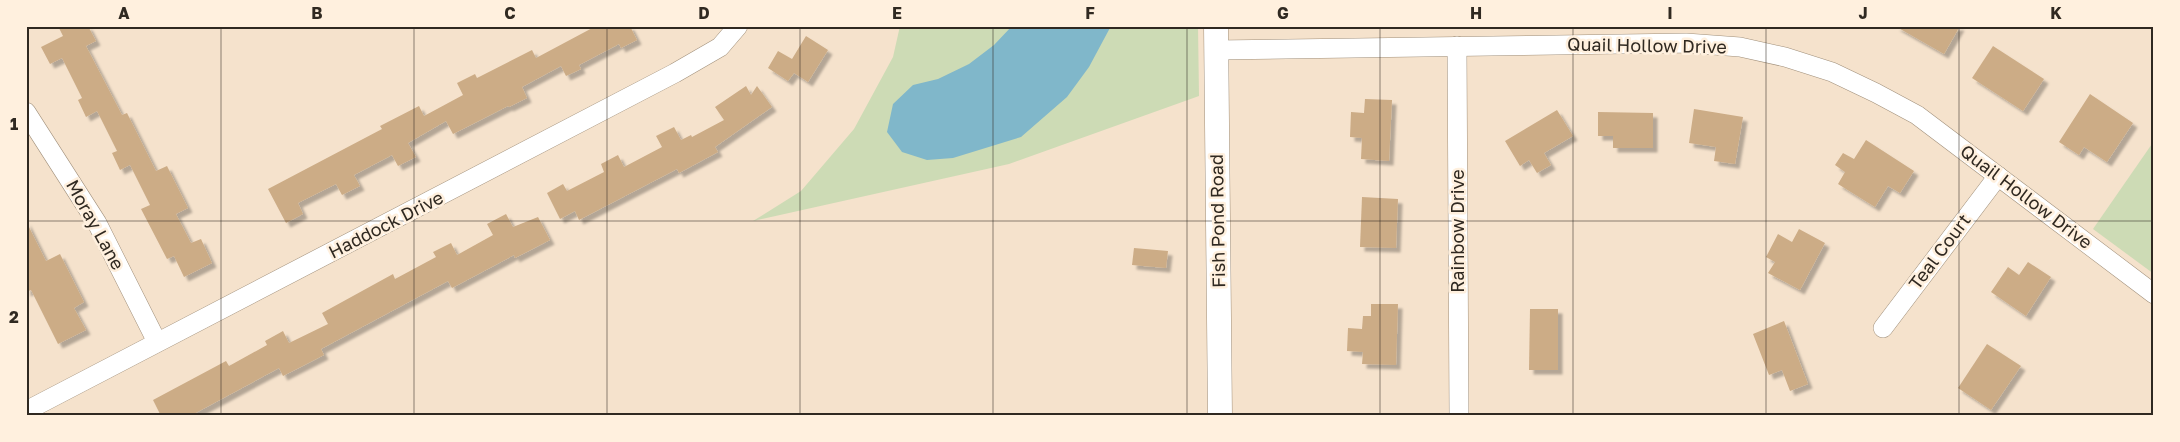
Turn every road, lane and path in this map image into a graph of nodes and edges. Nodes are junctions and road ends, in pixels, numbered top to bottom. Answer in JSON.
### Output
{"nodes":[{"id":1,"x":738,"y":26,"type":"edge"},
{"id":2,"x":1216,"y":26,"type":"edge"},
{"id":3,"x":1456,"y":46,"type":"junction"},
{"id":4,"x":1216,"y":50,"type":"junction"},
{"id":5,"x":26,"y":112,"type":"edge"},
{"id":6,"x":1998,"y":176,"type":"junction"},
{"id":7,"x":2154,"y":294,"type":"edge"},
{"id":8,"x":1882,"y":328,"type":"dead end"},
{"id":9,"x":158,"y":342,"type":"junction"},
{"id":10,"x":26,"y":412,"type":"edge"},
{"id":11,"x":1220,"y":416,"type":"edge"},
{"id":12,"x":1459,"y":416,"type":"edge"}],
"edges":[{"from":1,"to":9,"type":"street","name":"Haddock Drive"},
{"from":2,"to":4,"type":"street","name":"Fish Pond Road"},
{"from":3,"to":4,"type":"street","name":"Quail Hollow Drive"},
{"from":3,"to":6,"type":"street","name":"Quail Hollow Drive"},
{"from":3,"to":12,"type":"street","name":"Rainbow Drive"},
{"from":4,"to":11,"type":"street","name":"Fish Pond Road"},
{"from":5,"to":9,"type":"street","name":"Moray Lane"},
{"from":6,"to":7,"type":"street","name":"Quail Hollow Drive"},
{"from":6,"to":8,"type":"street","name":"Teal Court"},
{"from":9,"to":10,"type":"street","name":"Haddock Drive"}]}
